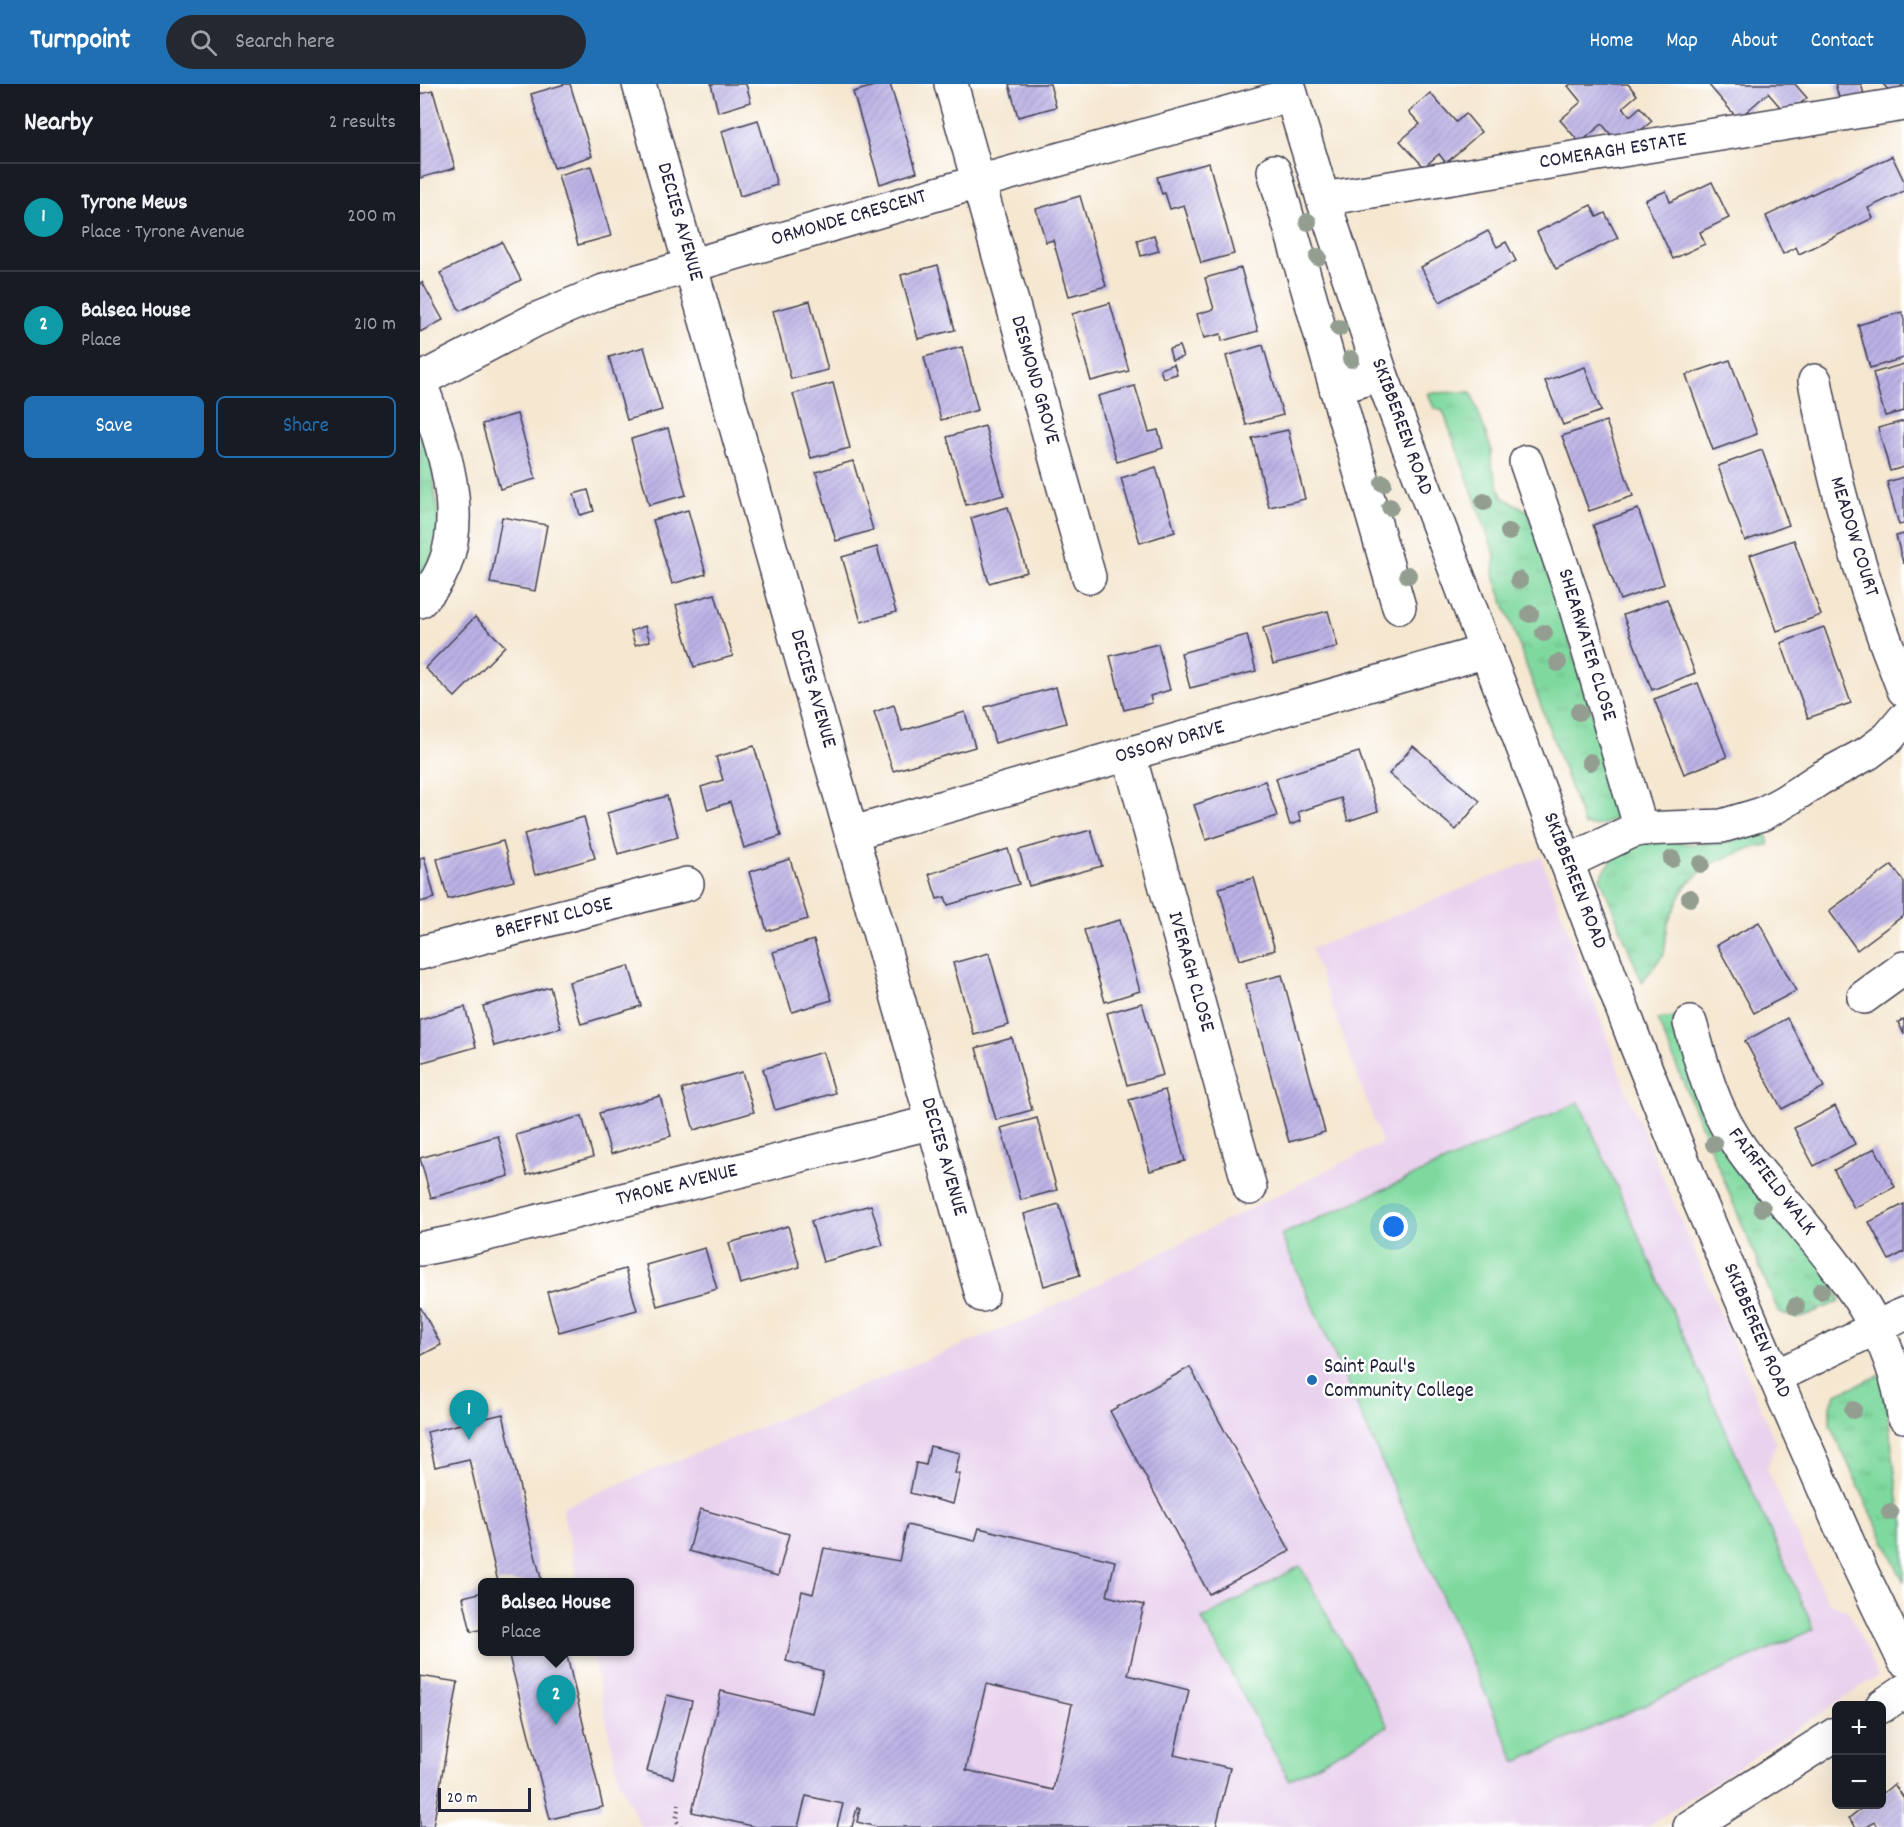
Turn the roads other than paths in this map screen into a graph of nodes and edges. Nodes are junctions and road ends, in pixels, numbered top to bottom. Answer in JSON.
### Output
{"nodes":[{"id":1,"x":639,"y":84,"type":"edge"},
{"id":2,"x":951,"y":84,"type":"edge"},
{"id":3,"x":1290,"y":90,"type":"edge"},
{"id":4,"x":1904,"y":104,"type":"edge"},
{"id":5,"x":1275,"y":171,"type":"dead end"},
{"id":6,"x":978,"y":183,"type":"junction"},
{"id":7,"x":1323,"y":199,"type":"junction"},
{"id":8,"x":691,"y":265,"type":"junction"},
{"id":9,"x":1382,"y":374,"type":"junction"},
{"id":10,"x":420,"y":381,"type":"edge"},
{"id":11,"x":1815,"y":381,"type":"dead end"},
{"id":12,"x":1336,"y":388,"type":"junction"},
{"id":13,"x":1526,"y":462,"type":"dead end"},
{"id":14,"x":1089,"y":577,"type":"dead end"},
{"id":15,"x":420,"y":601,"type":"edge"},
{"id":16,"x":1399,"y":607,"type":"dead end"},
{"id":17,"x":1487,"y":651,"type":"junction"},
{"id":18,"x":1904,"y":690,"type":"edge"},
{"id":19,"x":1904,"y":719,"type":"edge"},
{"id":20,"x":1129,"y":755,"type":"junction"},
{"id":21,"x":1641,"y":829,"type":"junction"},
{"id":22,"x":853,"y":833,"type":"junction"},
{"id":23,"x":1567,"y":862,"type":"junction"},
{"id":24,"x":687,"y":885,"type":"dead end"},
{"id":25,"x":420,"y":953,"type":"edge"},
{"id":26,"x":1904,"y":968,"type":"edge"},
{"id":27,"x":1864,"y":997,"type":"dead end"},
{"id":28,"x":1690,"y":1023,"type":"dead end"},
{"id":29,"x":933,"y":1122,"type":"junction"},
{"id":30,"x":1250,"y":1188,"type":"dead end"},
{"id":31,"x":420,"y":1249,"type":"edge"},
{"id":32,"x":982,"y":1295,"type":"dead end"},
{"id":33,"x":1891,"y":1322,"type":"edge"},
{"id":34,"x":1775,"y":1377,"type":"junction"},
{"id":35,"x":1904,"y":1416,"type":"edge"},
{"id":36,"x":1904,"y":1660,"type":"edge"},
{"id":37,"x":1904,"y":1691,"type":"edge"},
{"id":38,"x":1886,"y":1703,"type":"edge"},
{"id":39,"x":1832,"y":1737,"type":"edge"},
{"id":40,"x":1690,"y":1827,"type":"edge"}],
"edges":[{"from":1,"to":8,"type":"street","name":"DECIES AVENUE"},
{"from":2,"to":6,"type":"street","name":"DESMOND GROVE"},
{"from":3,"to":6,"type":"street","name":"ORMONDE CRESCENT"},
{"from":3,"to":7,"type":"street","name":"SKIBBEREEN ROAD"},
{"from":4,"to":7,"type":"street","name":"COMERAGH ESTATE"},
{"from":5,"to":12,"type":"street"},
{"from":6,"to":8,"type":"street","name":"ORMONDE CRESCENT"},
{"from":6,"to":14,"type":"street","name":"DESMOND GROVE"},
{"from":7,"to":9,"type":"street","name":"SKIBBEREEN ROAD"},
{"from":8,"to":10,"type":"street","name":"ORMONDE CRESCENT"},
{"from":8,"to":22,"type":"street","name":"DECIES AVENUE"},
{"from":9,"to":12,"type":"street"},
{"from":9,"to":17,"type":"street","name":"SKIBBEREEN ROAD"},
{"from":10,"to":15,"type":"street","name":"ORMONDE CRESCENT"},
{"from":11,"to":18,"type":"street","name":"MEADOW COURT"},
{"from":12,"to":16,"type":"street"},
{"from":13,"to":21,"type":"street","name":"SHEARWATER CLOSE"},
{"from":17,"to":20,"type":"street","name":"OSSORY DRIVE"},
{"from":17,"to":23,"type":"street","name":"SKIBBEREEN ROAD"},
{"from":19,"to":21,"type":"street"},
{"from":20,"to":22,"type":"street","name":"OSSORY DRIVE"},
{"from":20,"to":30,"type":"street","name":"IVERAGH CLOSE"},
{"from":21,"to":23,"type":"street"},
{"from":22,"to":29,"type":"street","name":"DECIES AVENUE"},
{"from":23,"to":34,"type":"street","name":"SKIBBEREEN ROAD"},
{"from":24,"to":25,"type":"street","name":"BREFFNI CLOSE"},
{"from":26,"to":27,"type":"street"},
{"from":28,"to":33,"type":"street","name":"FAIRFIELD WALK"},
{"from":29,"to":31,"type":"street","name":"TYRONE AVENUE"},
{"from":29,"to":32,"type":"street","name":"DECIES AVENUE"},
{"from":33,"to":34,"type":"street"},
{"from":33,"to":35,"type":"street","name":"FAIRFIELD WALK"},
{"from":34,"to":36,"type":"street","name":"SKIBBEREEN ROAD"},
{"from":37,"to":38,"type":"street"},
{"from":39,"to":40,"type":"street"}]}
